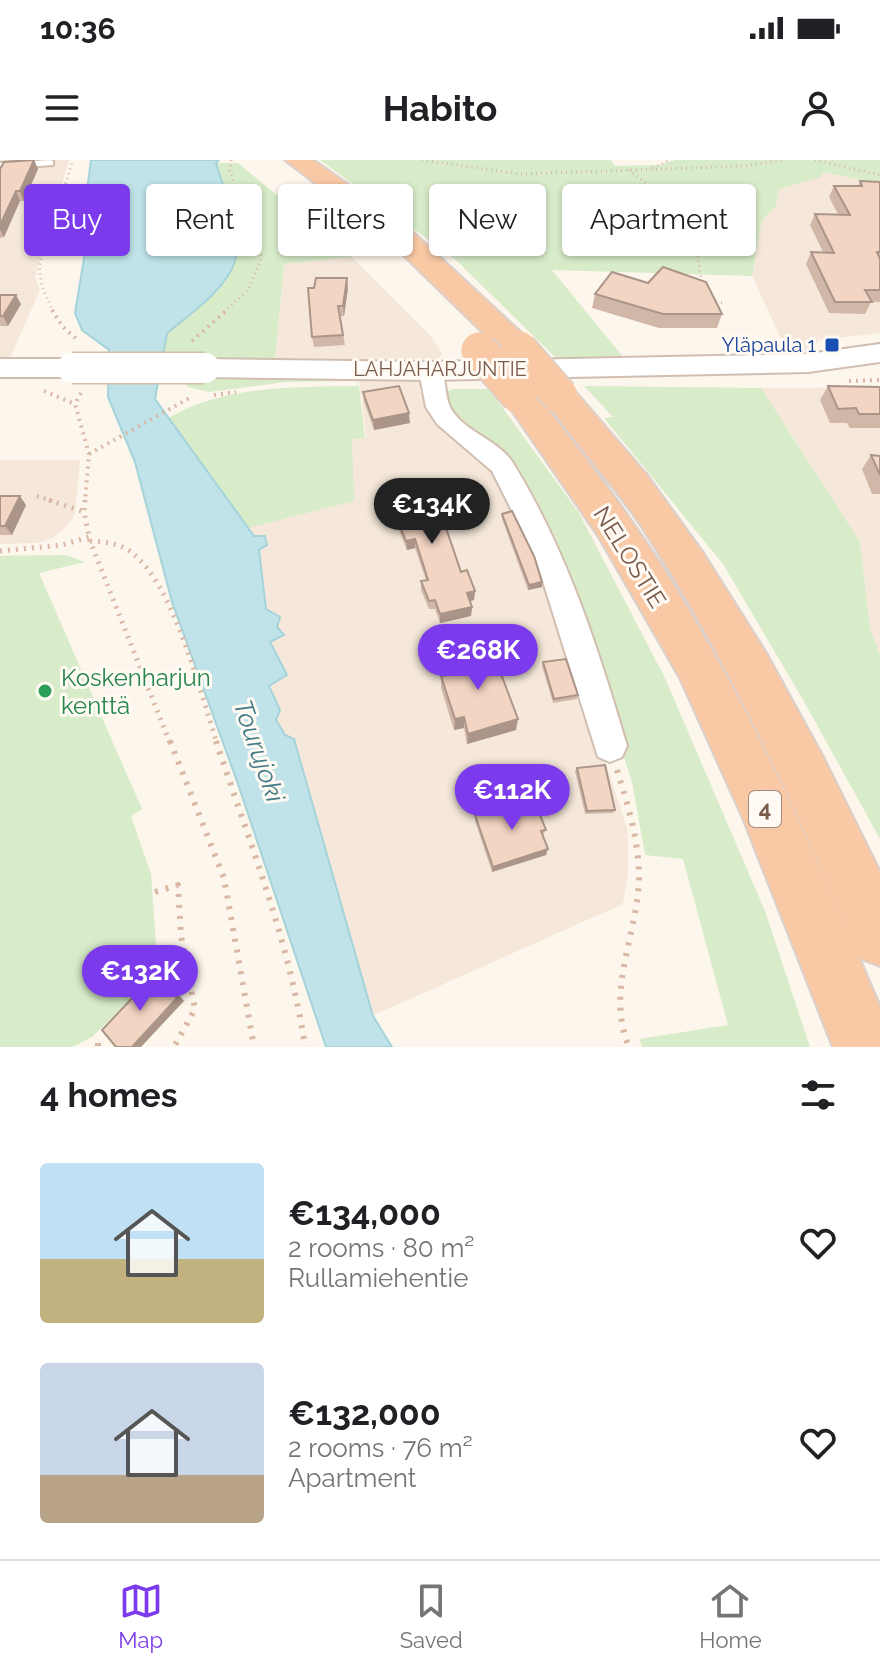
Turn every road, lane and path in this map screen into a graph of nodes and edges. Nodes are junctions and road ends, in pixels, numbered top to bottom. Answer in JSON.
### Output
{"nodes":[{"id":1,"x":3,"y":160,"type":"edge"},
{"id":2,"x":73,"y":160,"type":"edge"},
{"id":3,"x":231,"y":160,"type":"edge"},
{"id":4,"x":422,"y":160,"type":"edge"},
{"id":5,"x":670,"y":160,"type":"edge"},
{"id":6,"x":782,"y":160,"type":"edge"},
{"id":7,"x":815,"y":160,"type":"edge"},
{"id":8,"x":50,"y":163,"type":"dead end"},
{"id":9,"x":285,"y":164,"type":"edge"},
{"id":10,"x":0,"y":166,"type":"edge"},
{"id":11,"x":651,"y":169,"type":"junction"},
{"id":12,"x":628,"y":170,"type":"junction"},
{"id":13,"x":880,"y":175,"type":"edge"},
{"id":14,"x":66,"y":184,"type":"edge"},
{"id":15,"x":43,"y":256,"type":"edge"},
{"id":16,"x":724,"y":303,"type":"dead end"},
{"id":17,"x":72,"y":337,"type":"dead end"},
{"id":18,"x":880,"y":353,"type":"edge"},
{"id":19,"x":196,"y":360,"type":"junction"},
{"id":20,"x":0,"y":368,"type":"edge"},
{"id":21,"x":431,"y":371,"type":"junction"},
{"id":22,"x":34,"y":389,"type":"dead end"},
{"id":23,"x":194,"y":395,"type":"dead end"},
{"id":24,"x":89,"y":454,"type":"junction"},
{"id":25,"x":37,"y":496,"type":"dead end"},
{"id":26,"x":84,"y":512,"type":"junction"},
{"id":27,"x":89,"y":539,"type":"junction"},
{"id":28,"x":0,"y":551,"type":"edge"},
{"id":29,"x":610,"y":746,"type":"joint"},
{"id":30,"x":155,"y":892,"type":"dead end"},
{"id":31,"x":880,"y":937,"type":"edge"},
{"id":32,"x":185,"y":957,"type":"junction"},
{"id":33,"x":156,"y":965,"type":"dead end"},
{"id":34,"x":174,"y":1047,"type":"edge"},
{"id":35,"x":254,"y":1047,"type":"edge"},
{"id":36,"x":305,"y":1047,"type":"edge"},
{"id":37,"x":629,"y":1047,"type":"edge"},
{"id":38,"x":865,"y":1047,"type":"edge"}],
"edges":[{"from":1,"to":10,"type":"lane"},
{"from":2,"to":14,"type":"path"},
{"from":3,"to":19,"type":"path"},
{"from":4,"to":12,"type":"path"},
{"from":5,"to":11,"type":"path"},
{"from":6,"to":11,"type":"path"},
{"from":7,"to":13,"type":"path"},
{"from":8,"to":10,"type":"lane"},
{"from":9,"to":31,"type":"highway","name":"NELOSTIE","number":"4","bridge":true},
{"from":9,"to":38,"type":"highway","name":"NELOSTIE","number":"4","bridge":true},
{"from":11,"to":12,"type":"path"},
{"from":12,"to":16,"type":"path"},
{"from":15,"to":17,"type":"path"},
{"from":18,"to":21,"type":"street","name":"LAHJAHARJUNTIE"},
{"from":19,"to":20,"type":"street","name":"LAHJAHARJUNTIE","bridge":true},
{"from":19,"to":21,"type":"street","name":"LAHJAHARJUNTIE"},
{"from":21,"to":29,"type":"street"},
{"from":22,"to":24,"type":"path"},
{"from":23,"to":24,"type":"path"},
{"from":24,"to":26,"type":"path"},
{"from":25,"to":26,"type":"path"},
{"from":26,"to":27,"type":"path"},
{"from":27,"to":28,"type":"path"},
{"from":27,"to":35,"type":"path"},
{"from":27,"to":36,"type":"path"},
{"from":29,"to":37,"type":"path"},
{"from":30,"to":32,"type":"path"},
{"from":32,"to":33,"type":"path"},
{"from":32,"to":34,"type":"path"}]}
